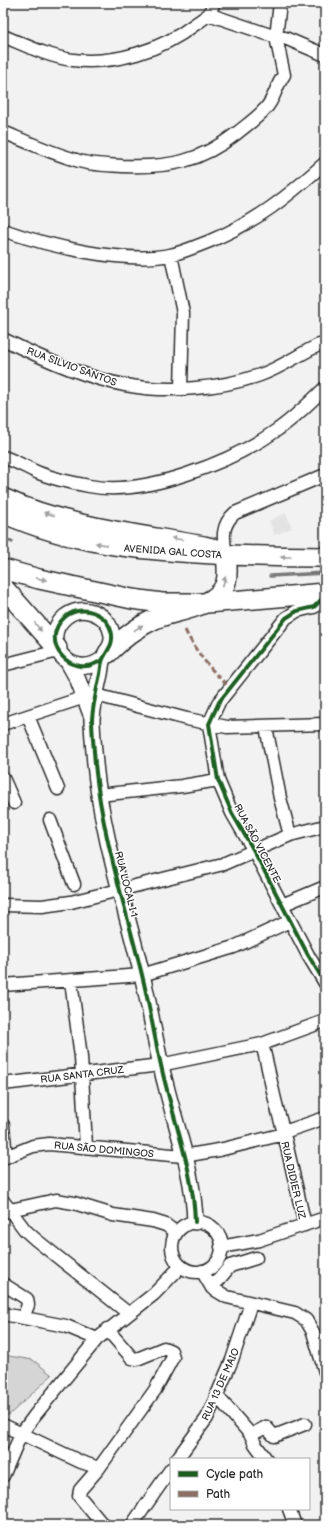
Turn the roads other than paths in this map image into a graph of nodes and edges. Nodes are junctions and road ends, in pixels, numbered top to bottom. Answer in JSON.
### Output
{"nodes":[{"id":1,"x":214,"y":3,"type":"edge"},
{"id":2,"x":280,"y":3,"type":"edge"},
{"id":3,"x":208,"y":14,"type":"junction"},
{"id":4,"x":3,"y":36,"type":"edge"},
{"id":5,"x":276,"y":37,"type":"junction"},
{"id":6,"x":325,"y":55,"type":"edge"},
{"id":7,"x":3,"y":132,"type":"edge"},
{"id":8,"x":325,"y":163,"type":"edge"},
{"id":9,"x":3,"y":230,"type":"edge"},
{"id":10,"x":171,"y":255,"type":"junction"},
{"id":11,"x":3,"y":339,"type":"edge"},
{"id":12,"x":325,"y":344,"type":"edge"},
{"id":13,"x":181,"y":388,"type":"junction"},
{"id":14,"x":325,"y":388,"type":"edge"},
{"id":15,"x":3,"y":457,"type":"edge"},
{"id":16,"x":325,"y":475,"type":"edge"},
{"id":17,"x":3,"y":496,"type":"edge"},
{"id":18,"x":3,"y":513,"type":"edge"},
{"id":19,"x":226,"y":555,"type":"junction"},
{"id":20,"x":325,"y":557,"type":"edge"},
{"id":21,"x":3,"y":569,"type":"edge"},
{"id":22,"x":3,"y":588,"type":"edge"},
{"id":23,"x":325,"y":595,"type":"edge"},
{"id":24,"x":207,"y":603,"type":"junction"},
{"id":25,"x":57,"y":647,"type":"junction"},
{"id":26,"x":106,"y":656,"type":"junction"},
{"id":27,"x":68,"y":662,"type":"junction"},
{"id":28,"x":3,"y":665,"type":"edge"},
{"id":29,"x":90,"y":696,"type":"junction"},
{"id":30,"x":28,"y":716,"type":"junction"},
{"id":31,"x":3,"y":724,"type":"edge"},
{"id":32,"x":209,"y":724,"type":"junction"},
{"id":33,"x":325,"y":724,"type":"edge"},
{"id":34,"x":266,"y":727,"type":"junction"},
{"id":35,"x":3,"y":778,"type":"edge"},
{"id":36,"x":218,"y":780,"type":"junction"},
{"id":37,"x":58,"y":789,"type":"dead end"},
{"id":38,"x":99,"y":795,"type":"junction"},
{"id":39,"x":14,"y":803,"type":"dead end"},
{"id":40,"x":50,"y":820,"type":"dead end"},
{"id":41,"x":325,"y":826,"type":"edge"},
{"id":42,"x":290,"y":835,"type":"junction"},
{"id":43,"x":254,"y":851,"type":"junction"},
{"id":44,"x":74,"y":884,"type":"dead end"},
{"id":45,"x":325,"y":887,"type":"edge"},
{"id":46,"x":120,"y":889,"type":"junction"},
{"id":47,"x":3,"y":905,"type":"edge"},
{"id":48,"x":282,"y":905,"type":"junction"},
{"id":49,"x":290,"y":921,"type":"junction"},
{"id":50,"x":142,"y":976,"type":"junction"},
{"id":51,"x":71,"y":981,"type":"junction"},
{"id":52,"x":325,"y":983,"type":"edge"},
{"id":53,"x":3,"y":985,"type":"edge"},
{"id":54,"x":325,"y":1021,"type":"edge"},
{"id":55,"x":262,"y":1044,"type":"junction"},
{"id":56,"x":160,"y":1065,"type":"junction"},
{"id":57,"x":82,"y":1074,"type":"junction"},
{"id":58,"x":3,"y":1084,"type":"edge"},
{"id":59,"x":325,"y":1118,"type":"edge"},
{"id":60,"x":3,"y":1125,"type":"edge"},
{"id":61,"x":284,"y":1133,"type":"junction"},
{"id":62,"x":86,"y":1146,"type":"junction"},
{"id":63,"x":183,"y":1156,"type":"junction"},
{"id":64,"x":4,"y":1157,"type":"edge"},
{"id":65,"x":6,"y":1205,"type":"edge"},
{"id":66,"x":325,"y":1218,"type":"edge"},
{"id":67,"x":195,"y":1222,"type":"junction"},
{"id":68,"x":305,"y":1225,"type":"junction"},
{"id":69,"x":176,"y":1232,"type":"junction"},
{"id":70,"x":222,"y":1247,"type":"junction"},
{"id":71,"x":256,"y":1258,"type":"dead end"},
{"id":72,"x":180,"y":1266,"type":"junction"},
{"id":73,"x":202,"y":1271,"type":"junction"},
{"id":74,"x":3,"y":1284,"type":"edge"},
{"id":75,"x":212,"y":1288,"type":"junction"},
{"id":76,"x":250,"y":1303,"type":"junction"},
{"id":77,"x":128,"y":1313,"type":"junction"},
{"id":78,"x":3,"y":1314,"type":"edge"},
{"id":79,"x":23,"y":1318,"type":"junction"},
{"id":80,"x":107,"y":1329,"type":"junction"},
{"id":81,"x":97,"y":1339,"type":"junction"},
{"id":82,"x":325,"y":1372,"type":"edge"},
{"id":83,"x":216,"y":1396,"type":"junction"},
{"id":84,"x":305,"y":1424,"type":"dead end"},
{"id":85,"x":3,"y":1425,"type":"edge"},
{"id":86,"x":21,"y":1434,"type":"junction"},
{"id":87,"x":251,"y":1435,"type":"junction"},
{"id":88,"x":178,"y":1458,"type":"edge"},
{"id":89,"x":265,"y":1458,"type":"edge"},
{"id":90,"x":99,"y":1468,"type":"junction"},
{"id":91,"x":170,"y":1470,"type":"edge"},
{"id":92,"x":3,"y":1476,"type":"edge"},
{"id":93,"x":289,"y":1510,"type":"edge"},
{"id":94,"x":103,"y":1525,"type":"edge"},
{"id":95,"x":132,"y":1525,"type":"edge"},
{"id":96,"x":295,"y":1525,"type":"edge"}],
"edges":[{"from":1,"to":3,"type":"street"},
{"from":2,"to":5,"type":"street"},
{"from":3,"to":4,"type":"street"},
{"from":3,"to":5,"type":"street"},
{"from":5,"to":6,"type":"street"},
{"from":5,"to":7,"type":"street"},
{"from":8,"to":10,"type":"street"},
{"from":9,"to":10,"type":"street"},
{"from":10,"to":13,"type":"street"},
{"from":11,"to":13,"type":"street","name":"RUA SILVIO SANTOS"},
{"from":12,"to":13,"type":"street","name":"RUA SILVIO SANTOS"},
{"from":14,"to":15,"type":"street"},
{"from":16,"to":19,"type":"street"},
{"from":19,"to":17,"type":"street","one_way":true},
{"from":19,"to":18,"type":"main road","name":"AVENIDA GAL COSTA","one_way":true},
{"from":20,"to":19,"type":"main road","name":"AVENIDA GAL COSTA","one_way":true},
{"from":24,"to":19,"type":"main road","one_way":true},
{"from":21,"to":24,"type":"main road","one_way":true},
{"from":22,"to":25,"type":"main road","one_way":true},
{"from":23,"to":24,"type":"main road"},
{"from":23,"to":32,"type":"street"},
{"from":26,"to":24,"type":"main road","one_way":true},
{"from":25,"to":26,"type":"street"},
{"from":25,"to":27,"type":"street"},
{"from":25,"to":28,"type":"street"},
{"from":26,"to":27,"type":"street"},
{"from":26,"to":29,"type":"street"},
{"from":27,"to":29,"type":"street","name":"RUA LOCAL I 1"},
{"from":29,"to":30,"type":"street"},
{"from":29,"to":32,"type":"street"},
{"from":29,"to":38,"type":"street","name":"RUA LOCAL I 1"},
{"from":30,"to":31,"type":"street"},
{"from":30,"to":37,"type":"street"},
{"from":32,"to":34,"type":"street"},
{"from":32,"to":36,"type":"street","name":"RUA SÃO VICENTE"},
{"from":33,"to":34,"type":"street"},
{"from":34,"to":42,"type":"street"},
{"from":35,"to":39,"type":"street"},
{"from":36,"to":38,"type":"street"},
{"from":36,"to":43,"type":"street","name":"RUA SÃO VICENTE"},
{"from":38,"to":46,"type":"street","name":"RUA LOCAL I 1"},
{"from":40,"to":44,"type":"street"},
{"from":41,"to":42,"type":"street"},
{"from":42,"to":43,"type":"street"},
{"from":43,"to":46,"type":"street"},
{"from":43,"to":48,"type":"street","name":"RUA SÃO VICENTE"},
{"from":45,"to":48,"type":"street"},
{"from":46,"to":47,"type":"street"},
{"from":46,"to":50,"type":"street","name":"RUA LOCAL I 1"},
{"from":48,"to":49,"type":"street","name":"RUA SÃO VICENTE"},
{"from":49,"to":50,"type":"street"},
{"from":49,"to":52,"type":"street","name":"RUA SÃO VICENTE"},
{"from":50,"to":51,"type":"street"},
{"from":50,"to":56,"type":"street","name":"RUA LOCAL I 1"},
{"from":51,"to":53,"type":"street"},
{"from":51,"to":57,"type":"street"},
{"from":54,"to":55,"type":"street","name":"RUA SANTA CRUZ"},
{"from":55,"to":56,"type":"street","name":"RUA SANTA CRUZ"},
{"from":55,"to":61,"type":"street","name":"RUA DIDIER LUZ"},
{"from":56,"to":57,"type":"street","name":"RUA SANTA CRUZ"},
{"from":56,"to":63,"type":"street","name":"RUA LOCAL I 1"},
{"from":57,"to":58,"type":"street","name":"RUA SANTA CRUZ"},
{"from":57,"to":62,"type":"street"},
{"from":59,"to":61,"type":"street","name":"RUA SÃO DOMINGOS"},
{"from":60,"to":64,"type":"street"},
{"from":61,"to":63,"type":"street","name":"RUA SÃO DOMINGOS"},
{"from":61,"to":68,"type":"street","name":"RUA DIDIER LUZ"},
{"from":62,"to":63,"type":"street","name":"RUA SÃO DOMINGOS"},
{"from":62,"to":64,"type":"street","name":"RUA SÃO DOMINGOS"},
{"from":63,"to":67,"type":"street","name":"RUA LOCAL I 1"},
{"from":65,"to":69,"type":"street"},
{"from":65,"to":77,"type":"street"},
{"from":66,"to":68,"type":"street"},
{"from":67,"to":69,"type":"street"},
{"from":67,"to":70,"type":"street"},
{"from":68,"to":70,"type":"street"},
{"from":69,"to":72,"type":"street"},
{"from":70,"to":73,"type":"street"},
{"from":71,"to":75,"type":"street"},
{"from":72,"to":73,"type":"street"},
{"from":72,"to":77,"type":"street"},
{"from":73,"to":75,"type":"street"},
{"from":74,"to":79,"type":"street"},
{"from":75,"to":76,"type":"street"},
{"from":76,"to":82,"type":"street"},
{"from":76,"to":83,"type":"street","name":"RUA 13 DE MAIO"},
{"from":77,"to":80,"type":"street"},
{"from":78,"to":79,"type":"street"},
{"from":79,"to":81,"type":"street"},
{"from":80,"to":81,"type":"street"},
{"from":80,"to":90,"type":"street"},
{"from":81,"to":86,"type":"street"},
{"from":83,"to":87,"type":"street"},
{"from":83,"to":88,"type":"street","name":"RUA 13 DE MAIO"},
{"from":84,"to":87,"type":"street"},
{"from":85,"to":86,"type":"street"},
{"from":86,"to":90,"type":"street"},
{"from":86,"to":92,"type":"street"},
{"from":87,"to":89,"type":"street"},
{"from":90,"to":94,"type":"street"},
{"from":91,"to":95,"type":"street"},
{"from":93,"to":96,"type":"street"}]}
